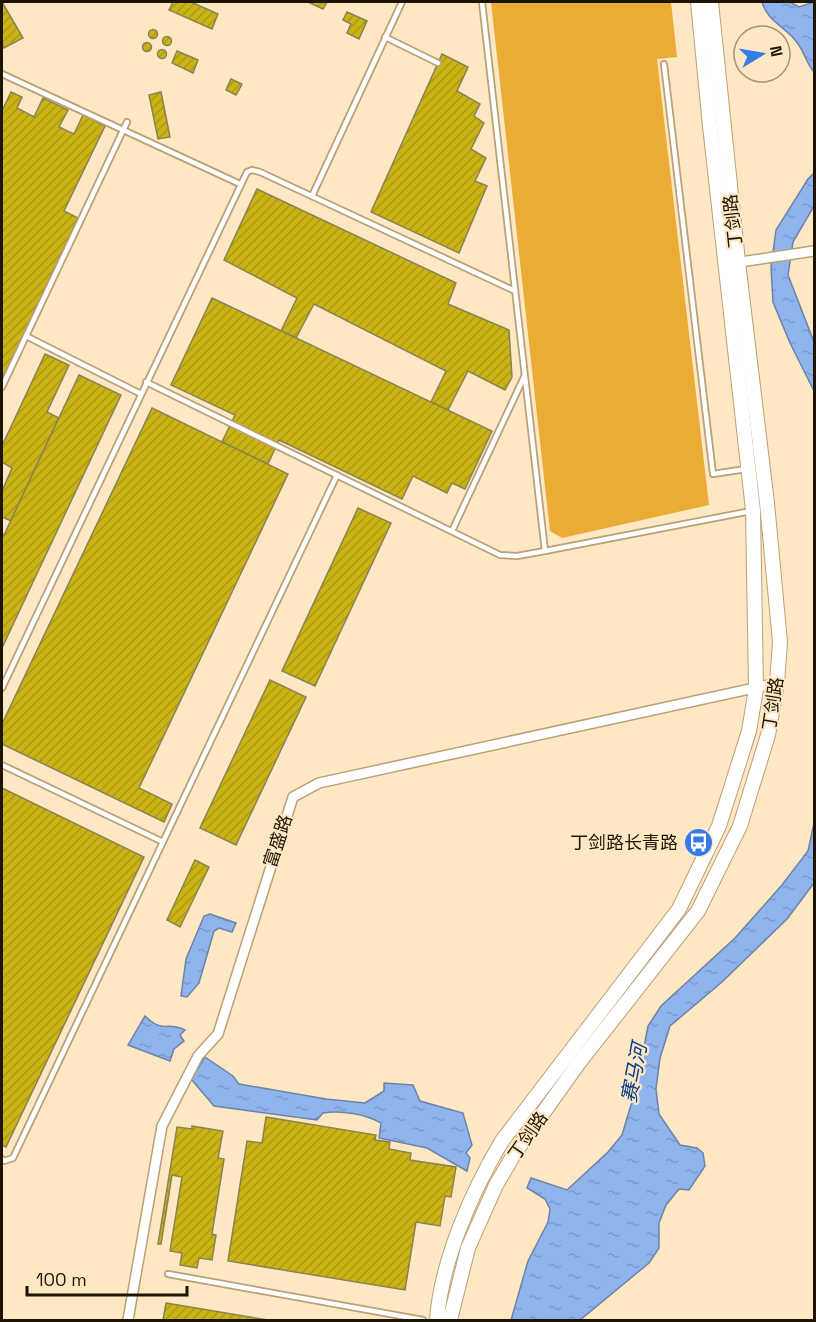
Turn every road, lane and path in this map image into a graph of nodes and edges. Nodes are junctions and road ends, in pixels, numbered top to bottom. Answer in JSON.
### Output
{"nodes":[{"id":1,"x":402,"y":2,"type":"edge"},
{"id":2,"x":482,"y":2,"type":"edge"},
{"id":3,"x":698,"y":2,"type":"edge"},
{"id":4,"x":711,"y":2,"type":"edge"},
{"id":5,"x":386,"y":37,"type":"junction"},
{"id":6,"x":438,"y":63,"type":"dead end"},
{"id":7,"x":664,"y":64,"type":"dead end"},
{"id":8,"x":2,"y":74,"type":"edge"},
{"id":9,"x":127,"y":122,"type":"dead end"},
{"id":10,"x":123,"y":129,"type":"junction"},
{"id":11,"x":240,"y":184,"type":"junction"},
{"id":12,"x":312,"y":196,"type":"junction"},
{"id":13,"x":814,"y":251,"type":"edge"},
{"id":14,"x":731,"y":263,"type":"junction"},
{"id":15,"x":515,"y":291,"type":"junction"},
{"id":16,"x":26,"y":336,"type":"junction"},
{"id":17,"x":525,"y":374,"type":"junction"},
{"id":18,"x":146,"y":382,"type":"junction"},
{"id":19,"x":2,"y":387,"type":"edge"},
{"id":20,"x":141,"y":394,"type":"junction"},
{"id":21,"x":748,"y":469,"type":"junction"},
{"id":22,"x":337,"y":474,"type":"junction"},
{"id":23,"x":753,"y":510,"type":"junction"},
{"id":24,"x":452,"y":531,"type":"junction"},
{"id":25,"x":545,"y":551,"type":"junction"},
{"id":26,"x":777,"y":683,"type":"junction"},
{"id":27,"x":2,"y":688,"type":"edge"},
{"id":28,"x":756,"y":689,"type":"junction"},
{"id":29,"x":2,"y":765,"type":"edge"},
{"id":30,"x":163,"y":842,"type":"junction"},
{"id":31,"x":2,"y":1159,"type":"edge"},
{"id":32,"x":168,"y":1274,"type":"dead end"},
{"id":33,"x":128,"y":1320,"type":"edge"},
{"id":34,"x":423,"y":1320,"type":"edge"},
{"id":35,"x":437,"y":1320,"type":"edge"},
{"id":36,"x":450,"y":1320,"type":"edge"}],
"edges":[{"from":1,"to":5,"type":"lane"},
{"from":2,"to":15,"type":"lane"},
{"from":3,"to":14,"type":"main road","name":"丁剑路"},
{"from":4,"to":14,"type":"main road","name":"丁剑路"},
{"from":5,"to":6,"type":"lane"},
{"from":5,"to":12,"type":"lane"},
{"from":7,"to":21,"type":"lane"},
{"from":8,"to":10,"type":"lane"},
{"from":9,"to":10,"type":"lane"},
{"from":10,"to":11,"type":"lane"},
{"from":10,"to":16,"type":"lane"},
{"from":11,"to":12,"type":"lane"},
{"from":11,"to":18,"type":"lane"},
{"from":12,"to":15,"type":"lane"},
{"from":13,"to":14,"type":"street"},
{"from":14,"to":21,"type":"main road","name":"丁剑路"},
{"from":14,"to":26,"type":"main road","name":"丁剑路"},
{"from":15,"to":17,"type":"lane"},
{"from":16,"to":19,"type":"lane"},
{"from":16,"to":20,"type":"lane"},
{"from":17,"to":24,"type":"lane"},
{"from":17,"to":25,"type":"lane"},
{"from":18,"to":20,"type":"lane"},
{"from":18,"to":22,"type":"lane"},
{"from":20,"to":27,"type":"lane"},
{"from":21,"to":23,"type":"main road","name":"丁剑路"},
{"from":22,"to":24,"type":"lane"},
{"from":22,"to":30,"type":"lane"},
{"from":23,"to":25,"type":"lane"},
{"from":23,"to":28,"type":"main road","name":"丁剑路"},
{"from":24,"to":25,"type":"lane"},
{"from":26,"to":28,"type":"street","name":"富盛路"},
{"from":26,"to":36,"type":"main road","name":"丁剑路"},
{"from":28,"to":33,"type":"street","name":"富盛路"},
{"from":28,"to":35,"type":"main road","name":"丁剑路"},
{"from":29,"to":30,"type":"lane"},
{"from":30,"to":31,"type":"lane"},
{"from":32,"to":34,"type":"lane"}]}
